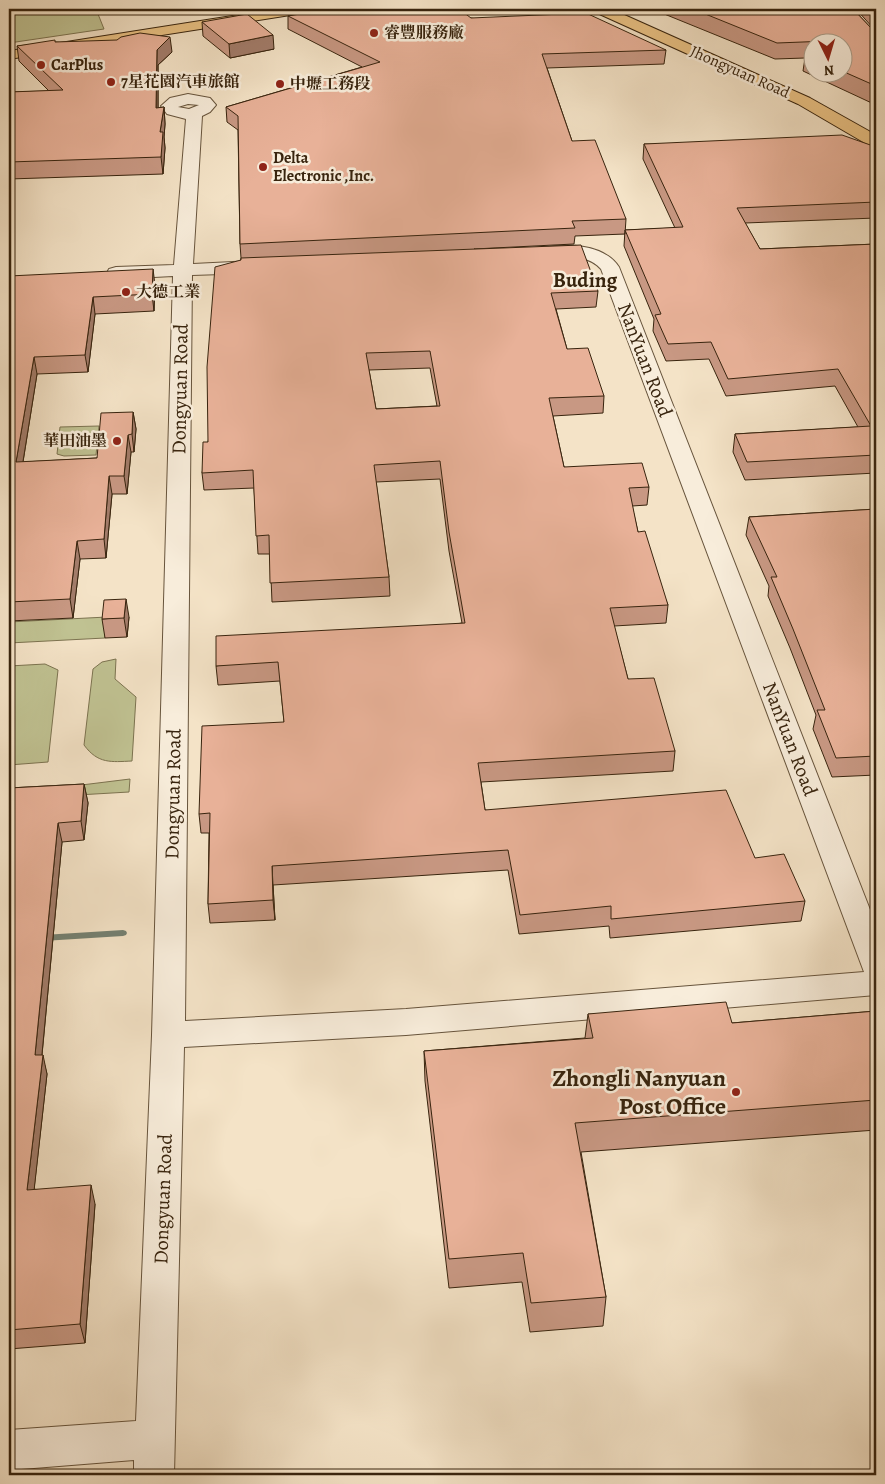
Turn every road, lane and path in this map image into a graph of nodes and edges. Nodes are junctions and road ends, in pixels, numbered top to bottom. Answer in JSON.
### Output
{"nodes":[{"id":1,"x":246,"y":9,"type":"edge"},
{"id":2,"x":303,"y":9,"type":"edge"},
{"id":3,"x":600,"y":9,"type":"edge"},
{"id":4,"x":624,"y":9,"type":"edge"},
{"id":5,"x":9,"y":46,"type":"edge"},
{"id":6,"x":9,"y":55,"type":"edge"},
{"id":7,"x":194,"y":113,"type":"dead end"},
{"id":8,"x":876,"y":125,"type":"edge"},
{"id":9,"x":876,"y":142,"type":"edge"},
{"id":10,"x":527,"y":254,"type":"edge"},
{"id":11,"x":271,"y":266,"type":"edge"},
{"id":12,"x":183,"y":270,"type":"junction"},
{"id":13,"x":96,"y":274,"type":"edge"},
{"id":14,"x":876,"y":964,"type":"edge"},
{"id":15,"x":876,"y":983,"type":"edge"},
{"id":16,"x":168,"y":1035,"type":"junction"},
{"id":17,"x":9,"y":1450,"type":"edge"},
{"id":18,"x":154,"y":1457,"type":"edge"}],
"edges":[{"from":1,"to":5,"type":"main road"},
{"from":2,"to":6,"type":"main road"},
{"from":3,"to":9,"type":"main road","name":"Jhongyuan Road"},
{"from":4,"to":8,"type":"main road","name":"Jhongyuan Road"},
{"from":7,"to":12,"type":"street","name":"Dongyuan Road"},
{"from":10,"to":14,"type":"street","name":"NanYuan Road"},
{"from":11,"to":12,"type":"street"},
{"from":12,"to":13,"type":"street"},
{"from":12,"to":16,"type":"street","name":"Dongyuan Road"},
{"from":15,"to":16,"type":"street"},
{"from":16,"to":18,"type":"street","name":"Dongyuan Road"},
{"from":17,"to":18,"type":"street"}]}
